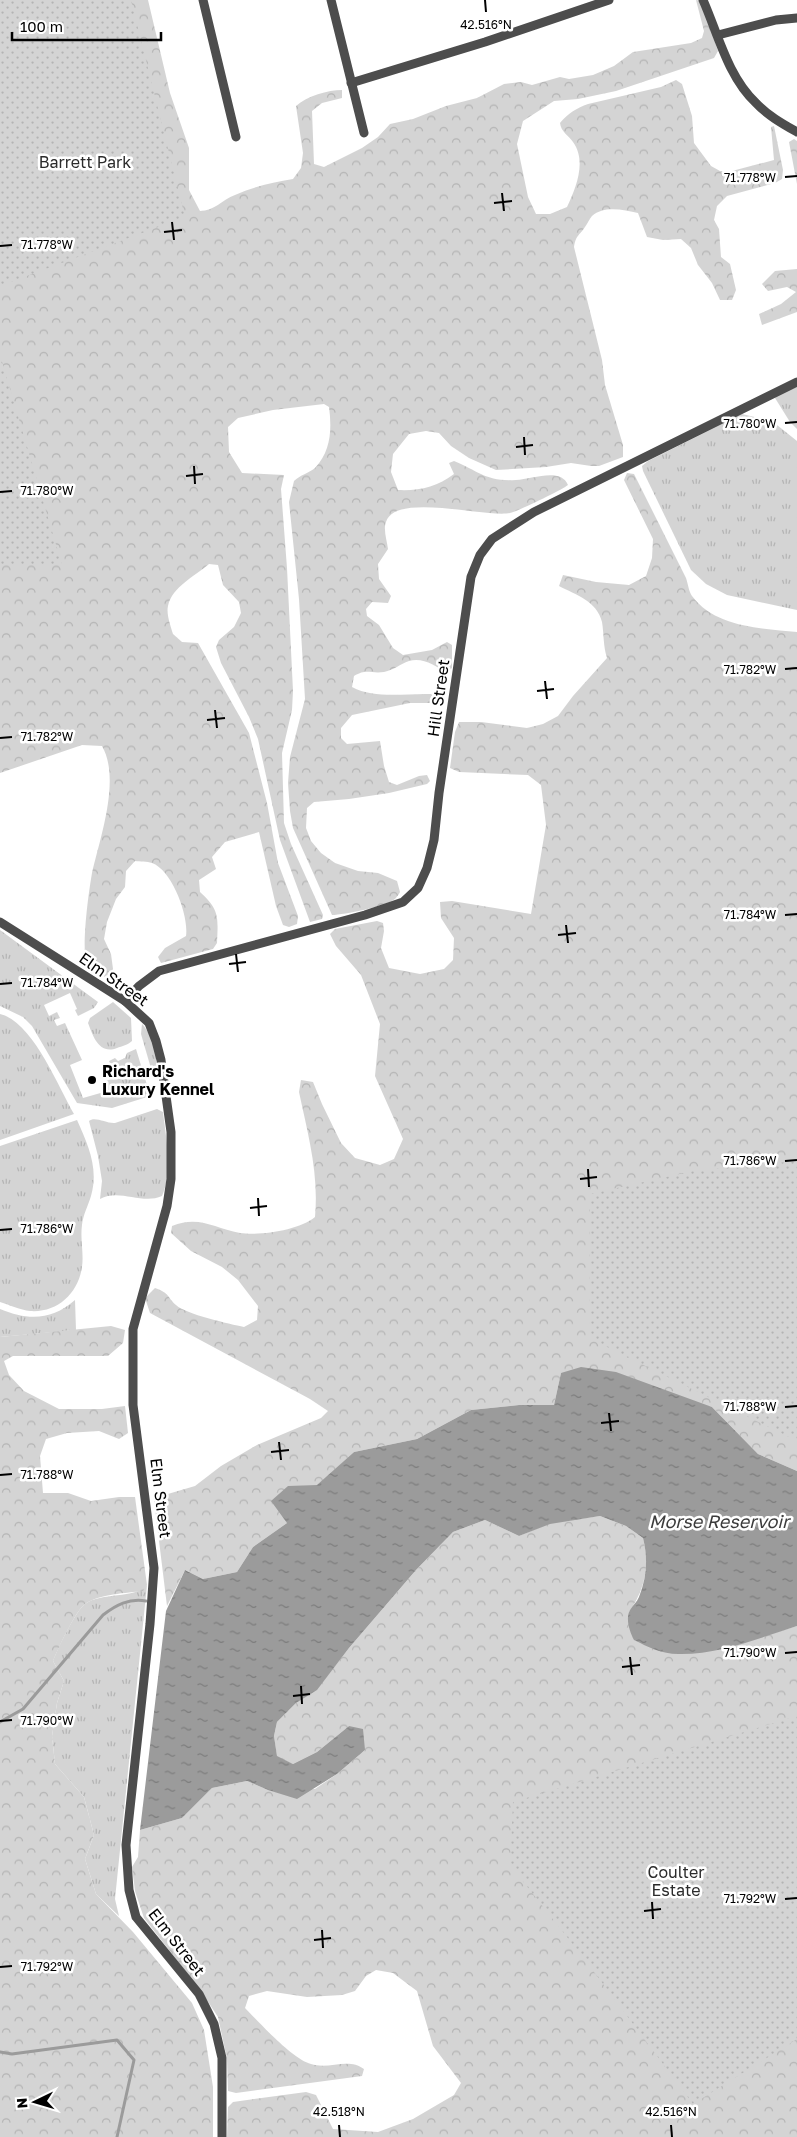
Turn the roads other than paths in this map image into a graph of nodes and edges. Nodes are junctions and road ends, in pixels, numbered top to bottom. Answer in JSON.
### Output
{"nodes":[{"id":1,"x":203,"y":0,"type":"edge"},
{"id":2,"x":331,"y":0,"type":"edge"},
{"id":3,"x":609,"y":0,"type":"edge"},
{"id":4,"x":703,"y":0,"type":"edge"},
{"id":5,"x":797,"y":18,"type":"edge"},
{"id":6,"x":718,"y":35,"type":"junction"},
{"id":7,"x":351,"y":83,"type":"junction"},
{"id":8,"x":797,"y":132,"type":"edge"},
{"id":9,"x":364,"y":133,"type":"dead end"},
{"id":10,"x":236,"y":137,"type":"dead end"},
{"id":11,"x":797,"y":382,"type":"edge"},
{"id":12,"x":0,"y":922,"type":"edge"},
{"id":13,"x":125,"y":1001,"type":"junction"},
{"id":14,"x":222,"y":2137,"type":"edge"}],
"edges":[{"from":1,"to":10,"type":"street"},
{"from":2,"to":7,"type":"street"},
{"from":3,"to":7,"type":"street"},
{"from":4,"to":6,"type":"street"},
{"from":5,"to":6,"type":"street"},
{"from":6,"to":8,"type":"street"},
{"from":7,"to":9,"type":"street"},
{"from":11,"to":13,"type":"street","name":"Hill Street"},
{"from":12,"to":13,"type":"street","name":"Elm Street"},
{"from":13,"to":14,"type":"street","name":"Elm Street"}]}
